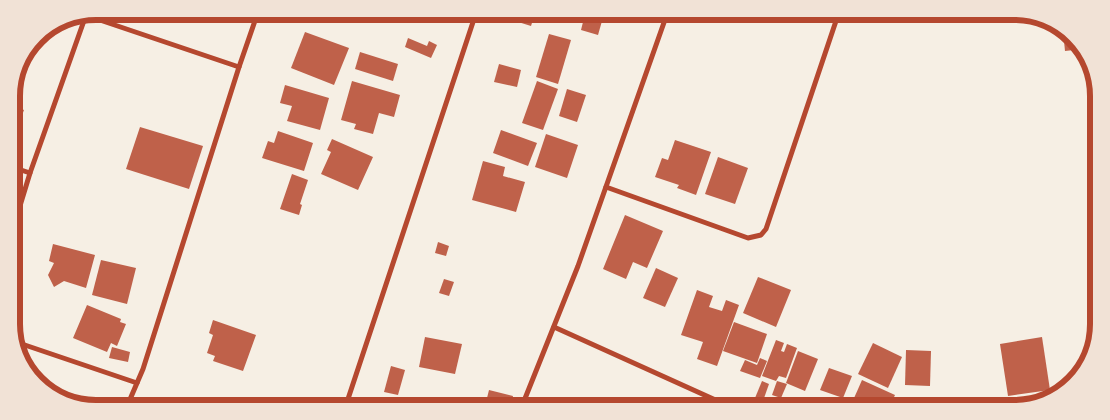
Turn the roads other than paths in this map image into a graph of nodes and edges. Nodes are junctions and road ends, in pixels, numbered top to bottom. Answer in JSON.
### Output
{"nodes":[{"id":1,"x":100,"y":20,"type":"edge"},
{"id":2,"x":255,"y":20,"type":"edge"},
{"id":3,"x":474,"y":20,"type":"edge"},
{"id":4,"x":665,"y":20,"type":"edge"},
{"id":5,"x":836,"y":20,"type":"edge"},
{"id":6,"x":83,"y":21,"type":"edge"},
{"id":7,"x":239,"y":67,"type":"junction"},
{"id":8,"x":20,"y":170,"type":"edge"},
{"id":9,"x":30,"y":173,"type":"junction"},
{"id":10,"x":606,"y":187,"type":"junction"},
{"id":11,"x":20,"y":206,"type":"edge"},
{"id":12,"x":554,"y":327,"type":"junction"},
{"id":13,"x":23,"y":344,"type":"edge"},
{"id":14,"x":137,"y":383,"type":"junction"},
{"id":15,"x":130,"y":400,"type":"edge"},
{"id":16,"x":348,"y":400,"type":"edge"},
{"id":17,"x":524,"y":400,"type":"edge"},
{"id":18,"x":716,"y":400,"type":"edge"}],
"edges":[{"from":1,"to":7,"type":"street"},
{"from":2,"to":7,"type":"street"},
{"from":3,"to":16,"type":"street"},
{"from":4,"to":10,"type":"street"},
{"from":5,"to":10,"type":"street"},
{"from":6,"to":9,"type":"street"},
{"from":7,"to":14,"type":"street"},
{"from":8,"to":9,"type":"street"},
{"from":9,"to":11,"type":"street"},
{"from":10,"to":12,"type":"street"},
{"from":12,"to":17,"type":"street"},
{"from":12,"to":18,"type":"street"},
{"from":13,"to":14,"type":"street"},
{"from":14,"to":15,"type":"street"}]}
